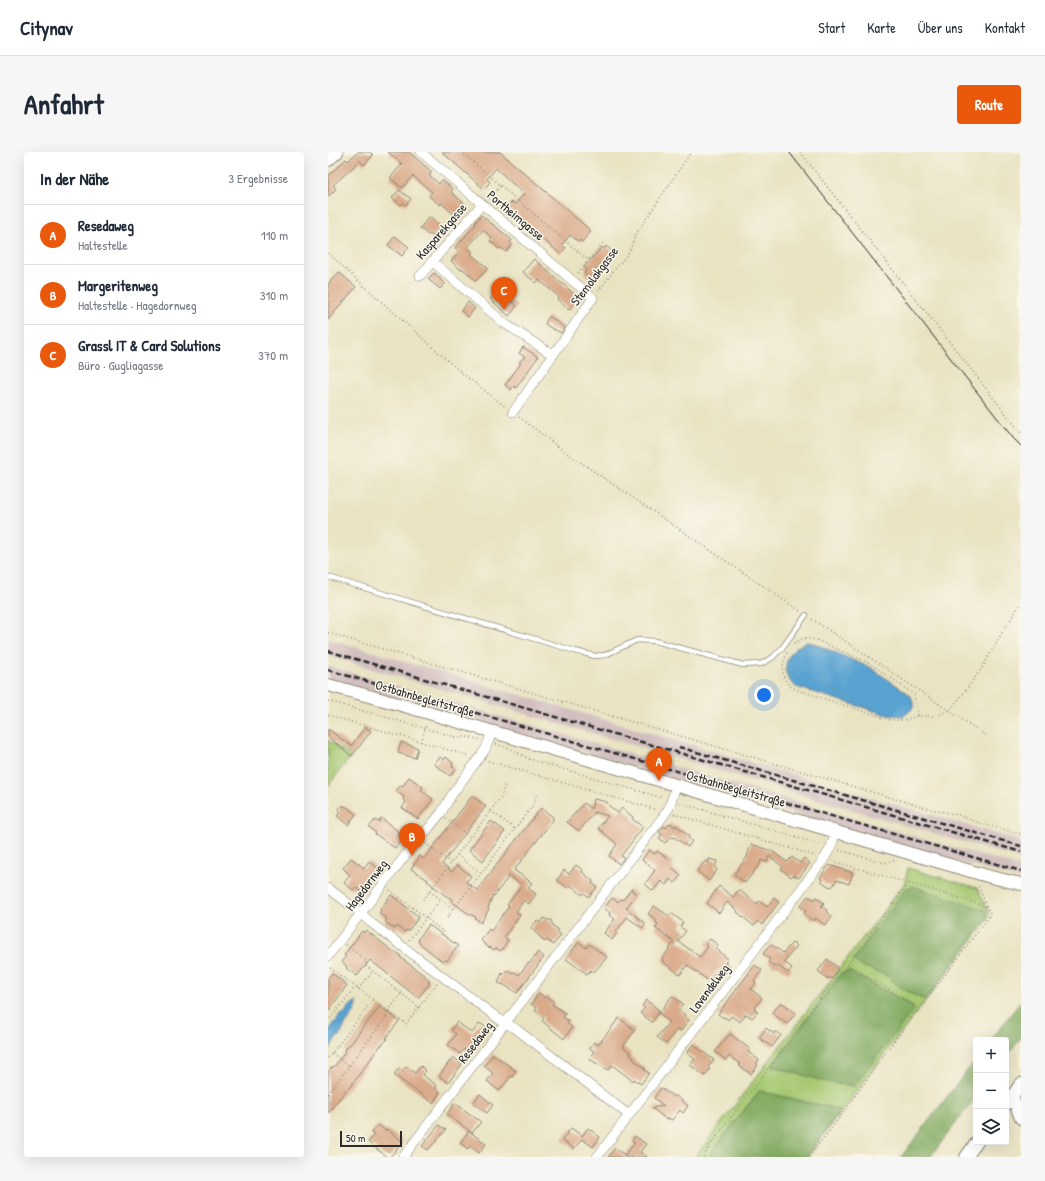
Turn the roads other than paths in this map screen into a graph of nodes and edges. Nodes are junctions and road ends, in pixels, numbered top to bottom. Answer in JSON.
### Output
{"nodes":[{"id":1,"x":337,"y":152,"type":"edge"},
{"id":2,"x":422,"y":152,"type":"edge"},
{"id":3,"x":328,"y":160,"type":"edge"},
{"id":4,"x":482,"y":204,"type":"junction"},
{"id":5,"x":432,"y":261,"type":"junction"},
{"id":6,"x":420,"y":276,"type":"dead end"},
{"id":7,"x":593,"y":298,"type":"joint"},
{"id":8,"x":553,"y":356,"type":"junction"},
{"id":9,"x":513,"y":412,"type":"road end"},
{"id":10,"x":328,"y":577,"type":"edge"},
{"id":11,"x":806,"y":615,"type":"road end"},
{"id":12,"x":328,"y":685,"type":"edge"},
{"id":13,"x":486,"y":739,"type":"junction"},
{"id":14,"x":676,"y":786,"type":"junction"},
{"id":15,"x":836,"y":832,"type":"junction"},
{"id":16,"x":1021,"y":884,"type":"edge"},
{"id":17,"x":328,"y":888,"type":"edge"},
{"id":18,"x":361,"y":913,"type":"junction"},
{"id":19,"x":328,"y":956,"type":"edge"},
{"id":20,"x":506,"y":1023,"type":"junction"},
{"id":21,"x":1021,"y":1084,"type":"edge"},
{"id":22,"x":1009,"y":1100,"type":"edge"},
{"id":23,"x":629,"y":1115,"type":"junction"},
{"id":24,"x":1021,"y":1118,"type":"edge"},
{"id":25,"x":975,"y":1145,"type":"edge"},
{"id":26,"x":403,"y":1157,"type":"edge"},
{"id":27,"x":597,"y":1157,"type":"edge"},
{"id":28,"x":966,"y":1157,"type":"edge"}],
"edges":[{"from":1,"to":3,"type":"street"},
{"from":2,"to":4,"type":"street","name":"Portheimgasse"},
{"from":4,"to":5,"type":"street","name":"Kasparekgasse"},
{"from":4,"to":7,"type":"street","name":"Portheimgasse"},
{"from":5,"to":6,"type":"street","name":"Kasparekgasse"},
{"from":5,"to":8,"type":"street"},
{"from":7,"to":8,"type":"street","name":"Stemolakgasse"},
{"from":8,"to":9,"type":"street","name":"Stemolakgasse"},
{"from":10,"to":11,"type":"lane"},
{"from":12,"to":13,"type":"street","name":"Ostbahnbegleitstraße"},
{"from":13,"to":14,"type":"street","name":"Ostbahnbegleitstraße"},
{"from":13,"to":18,"type":"street","name":"Hagedornweg"},
{"from":14,"to":15,"type":"street","name":"Ostbahnbegleitstraße"},
{"from":14,"to":20,"type":"street","name":"Resedaweg"},
{"from":15,"to":16,"type":"street","name":"Ostbahnbegleitstraße"},
{"from":15,"to":23,"type":"street","name":"Lavendelweg"},
{"from":17,"to":18,"type":"street"},
{"from":18,"to":19,"type":"street","name":"Hagedornweg"},
{"from":18,"to":20,"type":"street"},
{"from":20,"to":23,"type":"street"},
{"from":20,"to":26,"type":"street","name":"Resedaweg"},
{"from":21,"to":22,"type":"street"},
{"from":22,"to":24,"type":"street"},
{"from":23,"to":27,"type":"street","name":"Lavendelweg"},
{"from":25,"to":28,"type":"street"}]}
